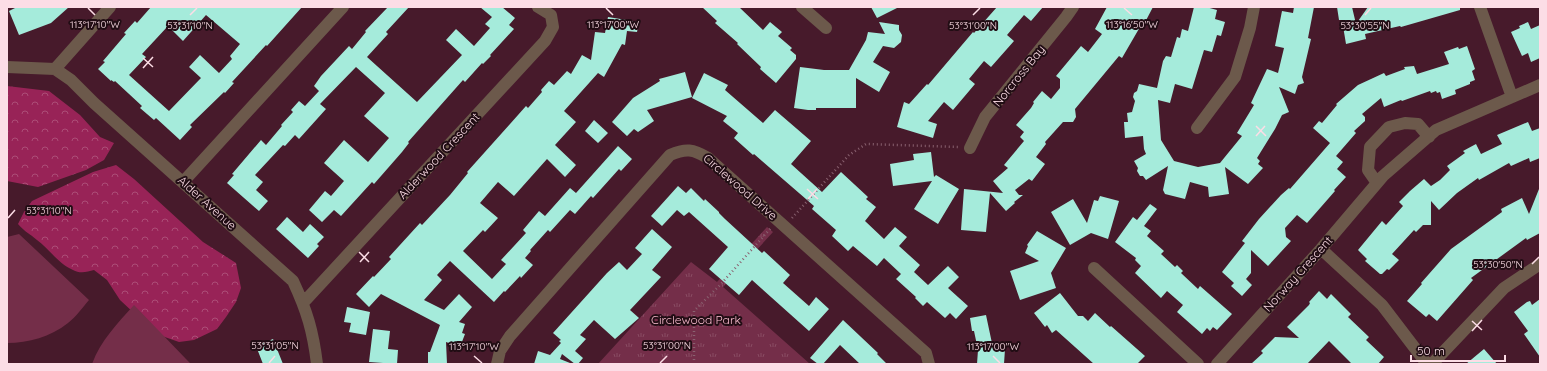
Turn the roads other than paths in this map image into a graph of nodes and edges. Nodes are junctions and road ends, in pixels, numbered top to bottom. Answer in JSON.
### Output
{"nodes":[{"id":1,"x":110,"y":7,"type":"edge"},
{"id":2,"x":343,"y":7,"type":"edge"},
{"id":3,"x":538,"y":7,"type":"edge"},
{"id":4,"x":802,"y":7,"type":"edge"},
{"id":5,"x":1073,"y":7,"type":"edge"},
{"id":6,"x":1254,"y":7,"type":"edge"},
{"id":7,"x":1480,"y":7,"type":"edge"},
{"id":8,"x":826,"y":28,"type":"dead end"},
{"id":9,"x":7,"y":68,"type":"edge"},
{"id":10,"x":55,"y":69,"type":"junction"},
{"id":11,"x":1540,"y":85,"type":"edge"},
{"id":12,"x":1512,"y":96,"type":"junction"},
{"id":13,"x":1197,"y":128,"type":"dead end"},
{"id":14,"x":1429,"y":137,"type":"junction"},
{"id":15,"x":970,"y":148,"type":"road end"},
{"id":16,"x":183,"y":182,"type":"junction"},
{"id":17,"x":1377,"y":183,"type":"junction"},
{"id":18,"x":1322,"y":249,"type":"junction"},
{"id":19,"x":1540,"y":264,"type":"edge"},
{"id":20,"x":1094,"y":268,"type":"dead end"},
{"id":21,"x":303,"y":303,"type":"junction"},
{"id":22,"x":317,"y":364,"type":"edge"},
{"id":23,"x":497,"y":364,"type":"edge"},
{"id":24,"x":929,"y":364,"type":"edge"},
{"id":25,"x":1198,"y":364,"type":"edge"},
{"id":26,"x":1218,"y":364,"type":"edge"},
{"id":27,"x":1427,"y":364,"type":"edge"},
{"id":28,"x":1432,"y":364,"type":"edge"}],
"edges":[{"from":1,"to":10,"type":"street"},
{"from":2,"to":16,"type":"street"},
{"from":3,"to":21,"type":"street","name":"Alderwood Crescent"},
{"from":4,"to":8,"type":"street"},
{"from":5,"to":15,"type":"street","name":"Norcross Bay"},
{"from":6,"to":13,"type":"street"},
{"from":7,"to":12,"type":"street"},
{"from":9,"to":10,"type":"street"},
{"from":10,"to":16,"type":"street","name":"Alder Avenue"},
{"from":11,"to":12,"type":"street","name":"Norway Crescent"},
{"from":12,"to":14,"type":"street","name":"Norway Crescent"},
{"from":14,"to":17,"type":"street","name":"Norway Crescent"},
{"from":14,"to":17,"type":"street"},
{"from":16,"to":21,"type":"street","name":"Alder Avenue"},
{"from":17,"to":18,"type":"street","name":"Norway Crescent"},
{"from":18,"to":26,"type":"street","name":"Norway Crescent"},
{"from":18,"to":27,"type":"street"},
{"from":19,"to":28,"type":"street"},
{"from":20,"to":25,"type":"street"},
{"from":21,"to":22,"type":"street","name":"Alder Avenue"},
{"from":23,"to":24,"type":"street","name":"Circlewood Drive"}]}
